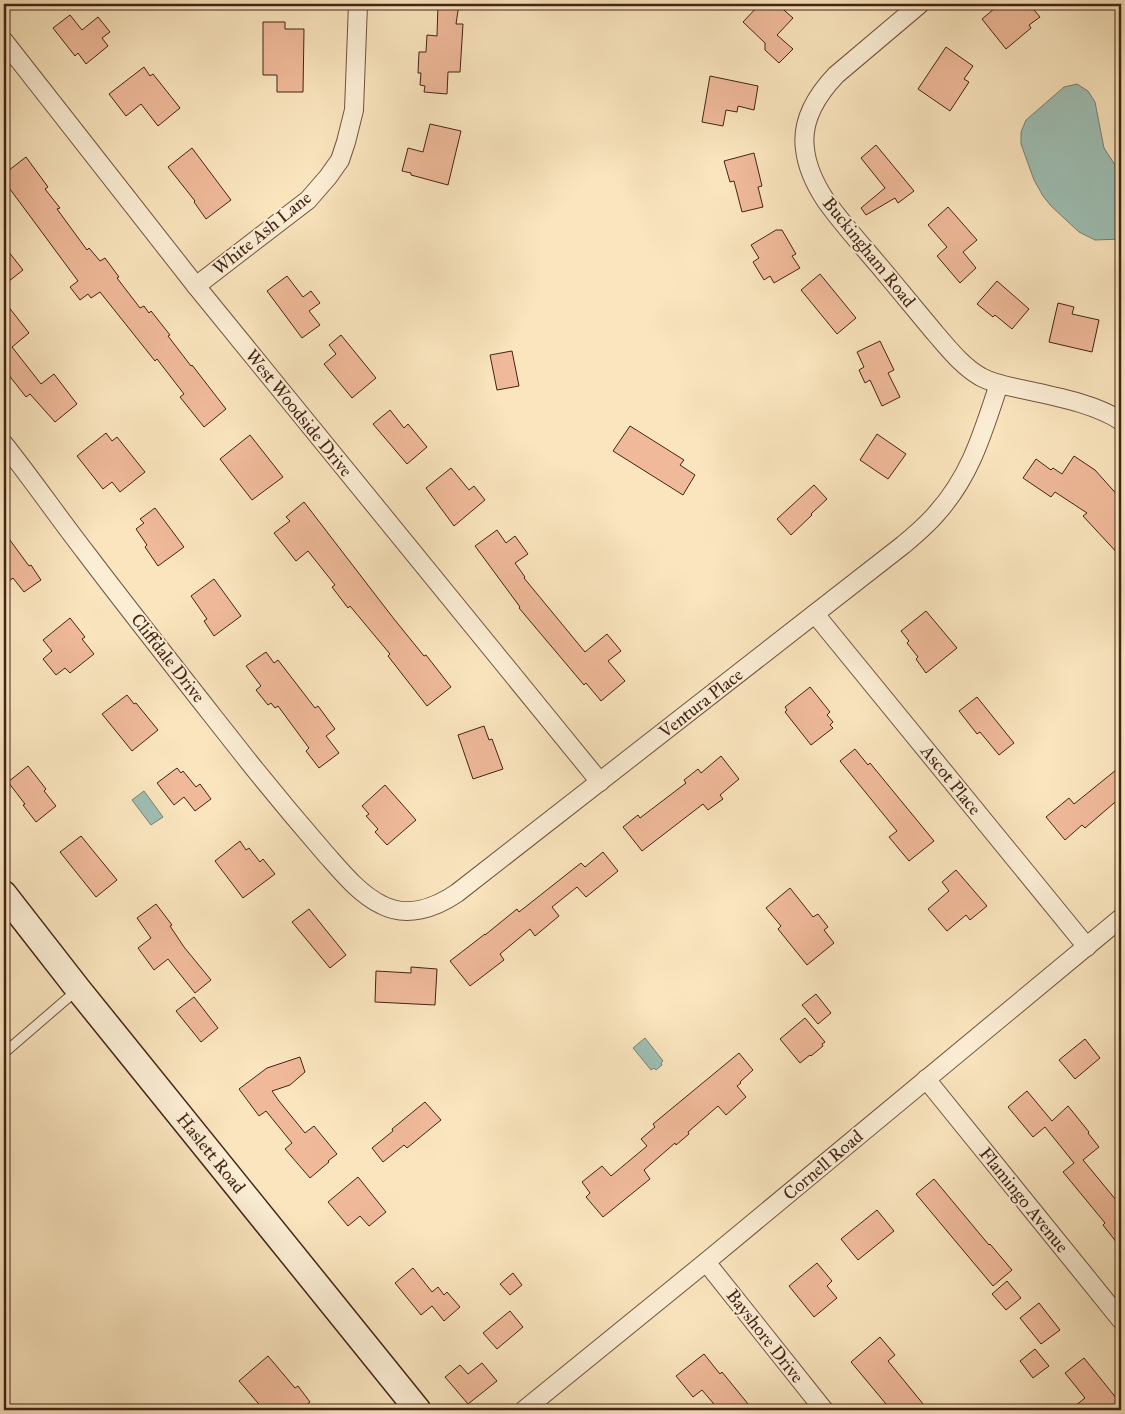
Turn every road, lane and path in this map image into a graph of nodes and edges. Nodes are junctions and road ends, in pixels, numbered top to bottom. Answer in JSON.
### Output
{"nodes":[{"id":1,"x":358,"y":4,"type":"edge"},
{"id":2,"x":920,"y":4,"type":"edge"},
{"id":3,"x":4,"y":41,"type":"edge"},
{"id":4,"x":196,"y":286,"type":"junction"},
{"id":5,"x":999,"y":384,"type":"junction"},
{"id":6,"x":1121,"y":421,"type":"edge"},
{"id":7,"x":4,"y":444,"type":"edge"},
{"id":8,"x":815,"y":614,"type":"junction"},
{"id":9,"x":600,"y":782,"type":"junction"},
{"id":10,"x":338,"y":867,"type":"joint"},
{"id":11,"x":4,"y":894,"type":"edge"},
{"id":12,"x":1121,"y":918,"type":"edge"},
{"id":13,"x":1087,"y":946,"type":"junction"},
{"id":14,"x":78,"y":989,"type":"junction"},
{"id":15,"x":4,"y":1053,"type":"edge"},
{"id":16,"x":926,"y":1079,"type":"junction"},
{"id":17,"x":706,"y":1262,"type":"junction"},
{"id":18,"x":1121,"y":1320,"type":"edge"},
{"id":19,"x":418,"y":1410,"type":"edge"},
{"id":20,"x":524,"y":1410,"type":"edge"},
{"id":21,"x":824,"y":1410,"type":"edge"}],
"edges":[{"from":1,"to":4,"type":"street","name":"White Ash Lane"},
{"from":2,"to":5,"type":"street","name":"Buckingham Road"},
{"from":3,"to":4,"type":"street","name":"West Woodside Drive"},
{"from":4,"to":9,"type":"street","name":"West Woodside Drive"},
{"from":5,"to":6,"type":"street","name":"Buckingham Road"},
{"from":5,"to":8,"type":"street","name":"Ventura Place"},
{"from":7,"to":10,"type":"street","name":"Cliffdale Drive"},
{"from":8,"to":9,"type":"street","name":"Ventura Place"},
{"from":8,"to":13,"type":"street","name":"Ascot Place"},
{"from":9,"to":10,"type":"street","name":"Ventura Place"},
{"from":11,"to":14,"type":"street","name":"Haslett Road"},
{"from":12,"to":13,"type":"street","name":"Cornell Road"},
{"from":13,"to":16,"type":"street","name":"Cornell Road"},
{"from":14,"to":15,"type":"lane"},
{"from":14,"to":19,"type":"street","name":"Haslett Road"},
{"from":16,"to":17,"type":"street","name":"Cornell Road"},
{"from":16,"to":18,"type":"street","name":"Flamingo Avenue"},
{"from":17,"to":20,"type":"street","name":"Cornell Road"},
{"from":17,"to":21,"type":"street","name":"Bayshore Drive"}]}
